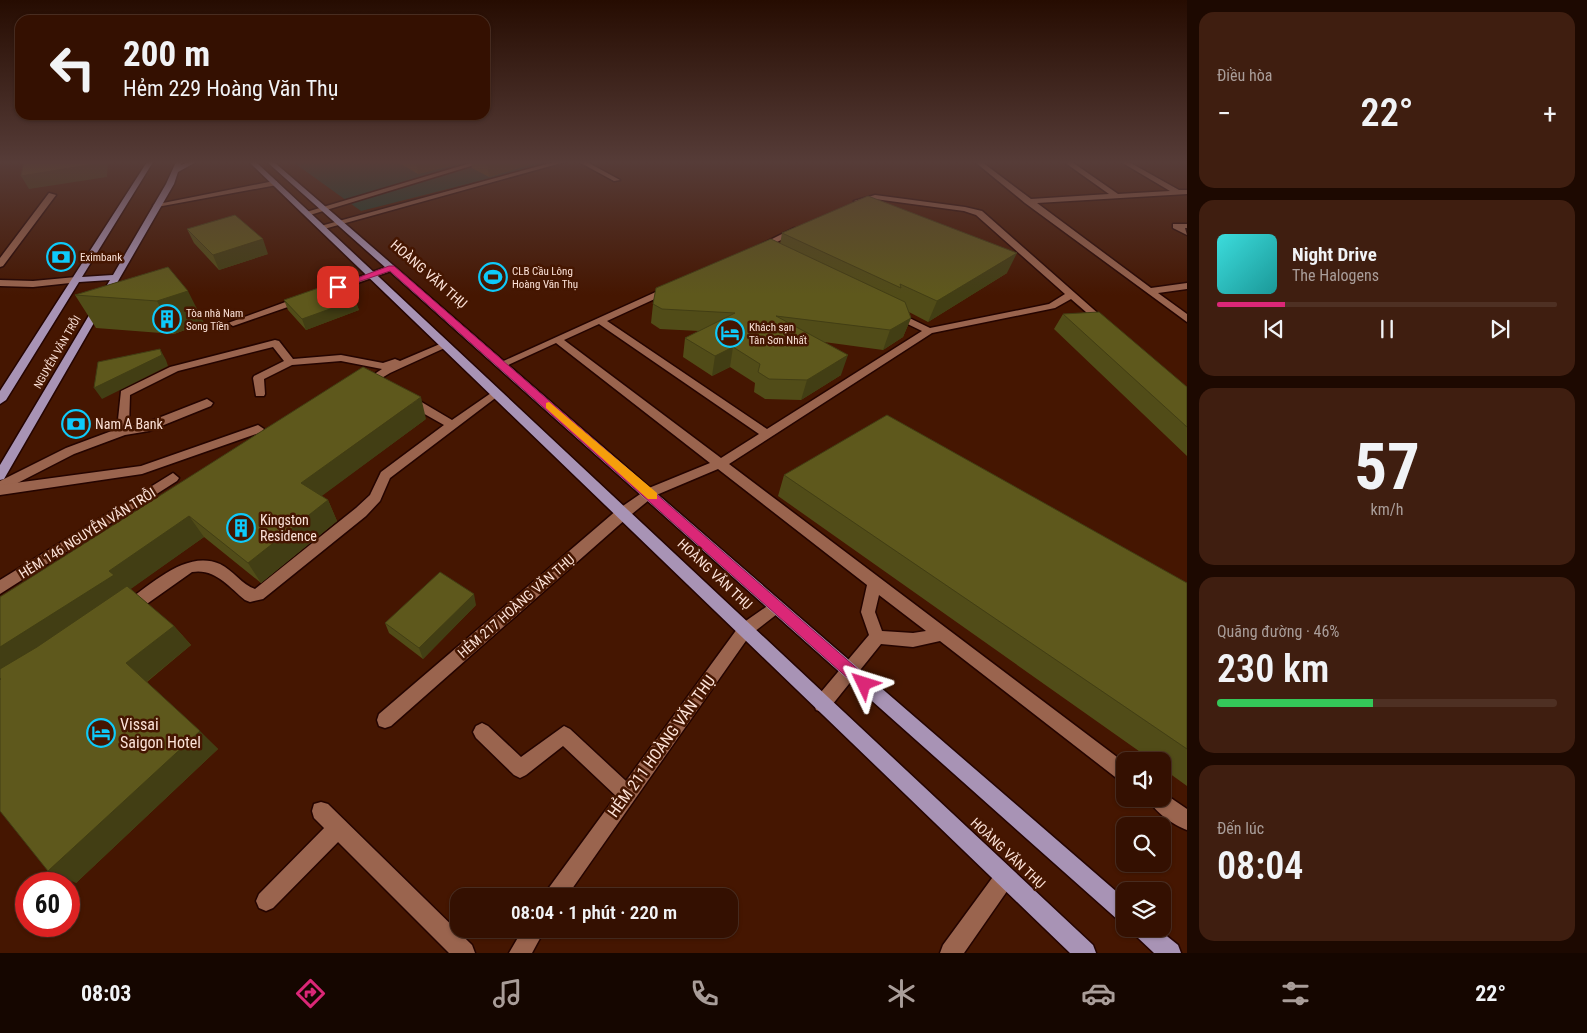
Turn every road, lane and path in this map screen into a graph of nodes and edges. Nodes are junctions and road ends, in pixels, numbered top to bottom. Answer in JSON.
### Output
{"nodes":[{"id":1,"x":43,"y":206,"type":"edge"},
{"id":2,"x":122,"y":206,"type":"edge"},
{"id":3,"x":157,"y":206,"type":"edge"},
{"id":4,"x":300,"y":206,"type":"edge"},
{"id":5,"x":320,"y":206,"type":"edge"},
{"id":6,"x":331,"y":206,"type":"edge"},
{"id":7,"x":397,"y":206,"type":"edge"},
{"id":8,"x":946,"y":206,"type":"edge"},
{"id":9,"x":1035,"y":206,"type":"edge"},
{"id":10,"x":323,"y":209,"type":"junction"},
{"id":11,"x":307,"y":213,"type":"junction"},
{"id":12,"x":339,"y":222,"type":"junction"},
{"id":13,"x":1187,"y":226,"type":"edge"},
{"id":14,"x":321,"y":227,"type":"junction"},
{"id":15,"x":802,"y":227,"type":"edge"},
{"id":16,"x":1187,"y":233,"type":"edge"},
{"id":17,"x":758,"y":250,"type":"edge"},
{"id":18,"x":0,"y":264,"type":"edge"},
{"id":19,"x":392,"y":268,"type":"junction"},
{"id":20,"x":372,"y":275,"type":"junction"},
{"id":21,"x":115,"y":277,"type":"junction"},
{"id":22,"x":76,"y":280,"type":"junction"},
{"id":23,"x":0,"y":283,"type":"edge"},
{"id":24,"x":679,"y":284,"type":"edge"},
{"id":25,"x":1187,"y":286,"type":"edge"},
{"id":26,"x":1149,"y":291,"type":"junction"},
{"id":27,"x":1070,"y":295,"type":"junction"},
{"id":28,"x":886,"y":310,"type":"edge"},
{"id":29,"x":1187,"y":319,"type":"edge"},
{"id":30,"x":601,"y":320,"type":"junction"},
{"id":31,"x":233,"y":323,"type":"dead end"},
{"id":32,"x":929,"y":331,"type":"junction"},
{"id":33,"x":1114,"y":331,"type":"edge"},
{"id":34,"x":558,"y":340,"type":"junction"},
{"id":35,"x":442,"y":345,"type":"junction"},
{"id":36,"x":290,"y":362,"type":"junction"},
{"id":37,"x":502,"y":364,"type":"junction"},
{"id":38,"x":357,"y":390,"type":"edge"},
{"id":39,"x":397,"y":393,"type":"edge"},
{"id":40,"x":260,"y":394,"type":"dead end"},
{"id":41,"x":494,"y":394,"type":"junction"},
{"id":42,"x":0,"y":400,"type":"edge"},
{"id":43,"x":207,"y":403,"type":"dead end"},
{"id":44,"x":452,"y":425,"type":"junction"},
{"id":45,"x":258,"y":429,"type":"dead end"},
{"id":46,"x":123,"y":431,"type":"junction"},
{"id":47,"x":767,"y":434,"type":"junction"},
{"id":48,"x":720,"y":464,"type":"junction"},
{"id":49,"x":0,"y":476,"type":"edge"},
{"id":50,"x":173,"y":478,"type":"dead end"},
{"id":51,"x":0,"y":489,"type":"edge"},
{"id":52,"x":649,"y":493,"type":"junction"},
{"id":53,"x":622,"y":514,"type":"junction"},
{"id":54,"x":875,"y":582,"type":"junction"},
{"id":55,"x":0,"y":588,"type":"edge"},
{"id":56,"x":776,"y":606,"type":"junction"},
{"id":57,"x":116,"y":616,"type":"edge"},
{"id":58,"x":745,"y":630,"type":"junction"},
{"id":59,"x":943,"y":634,"type":"junction"},
{"id":60,"x":877,"y":637,"type":"junction"},
{"id":61,"x":850,"y":671,"type":"junction"},
{"id":62,"x":822,"y":704,"type":"junction"},
{"id":63,"x":384,"y":720,"type":"dead end"},
{"id":64,"x":482,"y":732,"type":"dead end"},
{"id":65,"x":1116,"y":767,"type":"edge"},
{"id":66,"x":627,"y":794,"type":"junction"},
{"id":67,"x":1169,"y":807,"type":"edge"},
{"id":68,"x":321,"y":811,"type":"dead end"},
{"id":69,"x":1187,"y":821,"type":"edge"},
{"id":70,"x":338,"y":828,"type":"junction"},
{"id":71,"x":1005,"y":877,"type":"junction"},
{"id":72,"x":562,"y":888,"type":"edge"},
{"id":73,"x":266,"y":902,"type":"dead end"},
{"id":74,"x":1116,"y":905,"type":"edge"},
{"id":75,"x":1152,"y":937,"type":"edge"},
{"id":76,"x":529,"y":938,"type":"edge"},
{"id":77,"x":464,"y":953,"type":"edge"},
{"id":78,"x":520,"y":953,"type":"edge"},
{"id":79,"x":951,"y":953,"type":"edge"},
{"id":80,"x":1085,"y":953,"type":"edge"},
{"id":81,"x":1170,"y":953,"type":"edge"}],
"edges":[{"from":1,"to":18,"type":"street"},
{"from":2,"to":22,"type":"main road","name":"NGUYỄN VĂN TRỖI"},
{"from":3,"to":21,"type":"main road","name":"NGUYỄN VĂN TRỖI"},
{"from":4,"to":11,"type":"main road","name":"HOÀNG VĂN THỤ"},
{"from":5,"to":10,"type":"main road","name":"HOÀNG VĂN THỤ"},
{"from":6,"to":10,"type":"street"},
{"from":7,"to":12,"type":"street"},
{"from":8,"to":27,"type":"street"},
{"from":9,"to":26,"type":"street"},
{"from":10,"to":11,"type":"street"},
{"from":10,"to":12,"type":"main road","name":"HOÀNG VĂN THỤ"},
{"from":11,"to":14,"type":"main road","name":"HOÀNG VĂN THỤ"},
{"from":12,"to":14,"type":"street"},
{"from":12,"to":19,"type":"main road","name":"HOÀNG VĂN THỤ"},
{"from":13,"to":16,"type":"street"},
{"from":14,"to":20,"type":"main road","name":"HOÀNG VĂN THỤ"},
{"from":15,"to":17,"type":"street"},
{"from":19,"to":20,"type":"street"},
{"from":19,"to":37,"type":"main road","name":"HOÀNG VĂN THỤ"},
{"from":20,"to":31,"type":"street"},
{"from":20,"to":35,"type":"main road","name":"HOÀNG VĂN THỤ"},
{"from":21,"to":22,"type":"main road"},
{"from":21,"to":49,"type":"main road","name":"NGUYỄN VĂN TRỖI"},
{"from":22,"to":23,"type":"street"},
{"from":22,"to":42,"type":"main road","name":"NGUYỄN VĂN TRỖI"},
{"from":24,"to":30,"type":"street"},
{"from":25,"to":26,"type":"street"},
{"from":26,"to":29,"type":"street"},
{"from":27,"to":32,"type":"street"},
{"from":27,"to":33,"type":"street"},
{"from":28,"to":32,"type":"street"},
{"from":30,"to":34,"type":"street"},
{"from":30,"to":47,"type":"street"},
{"from":32,"to":47,"type":"street","name":"HẺM 217 HOÀNG VĂN THỤ"},
{"from":34,"to":37,"type":"street"},
{"from":34,"to":48,"type":"street"},
{"from":35,"to":36,"type":"street"},
{"from":35,"to":38,"type":"street"},
{"from":35,"to":41,"type":"main road","name":"HOÀNG VĂN THỤ"},
{"from":36,"to":40,"type":"street"},
{"from":36,"to":46,"type":"street"},
{"from":37,"to":52,"type":"main road","name":"HOÀNG VĂN THỤ"},
{"from":39,"to":44,"type":"street"},
{"from":41,"to":44,"type":"street"},
{"from":41,"to":53,"type":"main road","name":"HOÀNG VĂN THỤ"},
{"from":43,"to":46,"type":"street"},
{"from":44,"to":57,"type":"street"},
{"from":45,"to":51,"type":"street"},
{"from":46,"to":51,"type":"street"},
{"from":47,"to":48,"type":"street","name":"HẺM 217 HOÀNG VĂN THỤ"},
{"from":48,"to":52,"type":"street","name":"HẺM 217 HOÀNG VĂN THỤ"},
{"from":48,"to":54,"type":"street"},
{"from":50,"to":55,"type":"street","name":"HẺM 146 NGUYỄN VĂN TRỖI"},
{"from":52,"to":53,"type":"street","name":"HẺM 217 HOÀNG VĂN THỤ"},
{"from":52,"to":56,"type":"main road","name":"HOÀNG VĂN THỤ"},
{"from":53,"to":58,"type":"main road","name":"HOÀNG VĂN THỤ"},
{"from":53,"to":63,"type":"street","name":"HẺM 217 HOÀNG VĂN THỤ"},
{"from":54,"to":59,"type":"street"},
{"from":54,"to":60,"type":"street"},
{"from":56,"to":58,"type":"street","name":"HẺM 211 HOÀNG VĂN THỤ"},
{"from":56,"to":61,"type":"main road","name":"HOÀNG VĂN THỤ"},
{"from":58,"to":62,"type":"main road","name":"HOÀNG VĂN THỤ"},
{"from":58,"to":66,"type":"street","name":"HẺM 211 HOÀNG VĂN THỤ"},
{"from":59,"to":60,"type":"street"},
{"from":59,"to":65,"type":"street"},
{"from":60,"to":61,"type":"street"},
{"from":61,"to":62,"type":"street"},
{"from":61,"to":74,"type":"main road","name":"HOÀNG VĂN THỤ"},
{"from":62,"to":71,"type":"main road","name":"HOÀNG VĂN THỤ"},
{"from":64,"to":66,"type":"street"},
{"from":66,"to":72,"type":"street","name":"HẺM 211 HOÀNG VĂN THỤ"},
{"from":67,"to":69,"type":"street"},
{"from":68,"to":70,"type":"street"},
{"from":70,"to":73,"type":"street"},
{"from":70,"to":77,"type":"street"},
{"from":71,"to":79,"type":"street"},
{"from":71,"to":80,"type":"main road","name":"HOÀNG VĂN THỤ"},
{"from":75,"to":81,"type":"main road"},
{"from":76,"to":78,"type":"street"}]}
